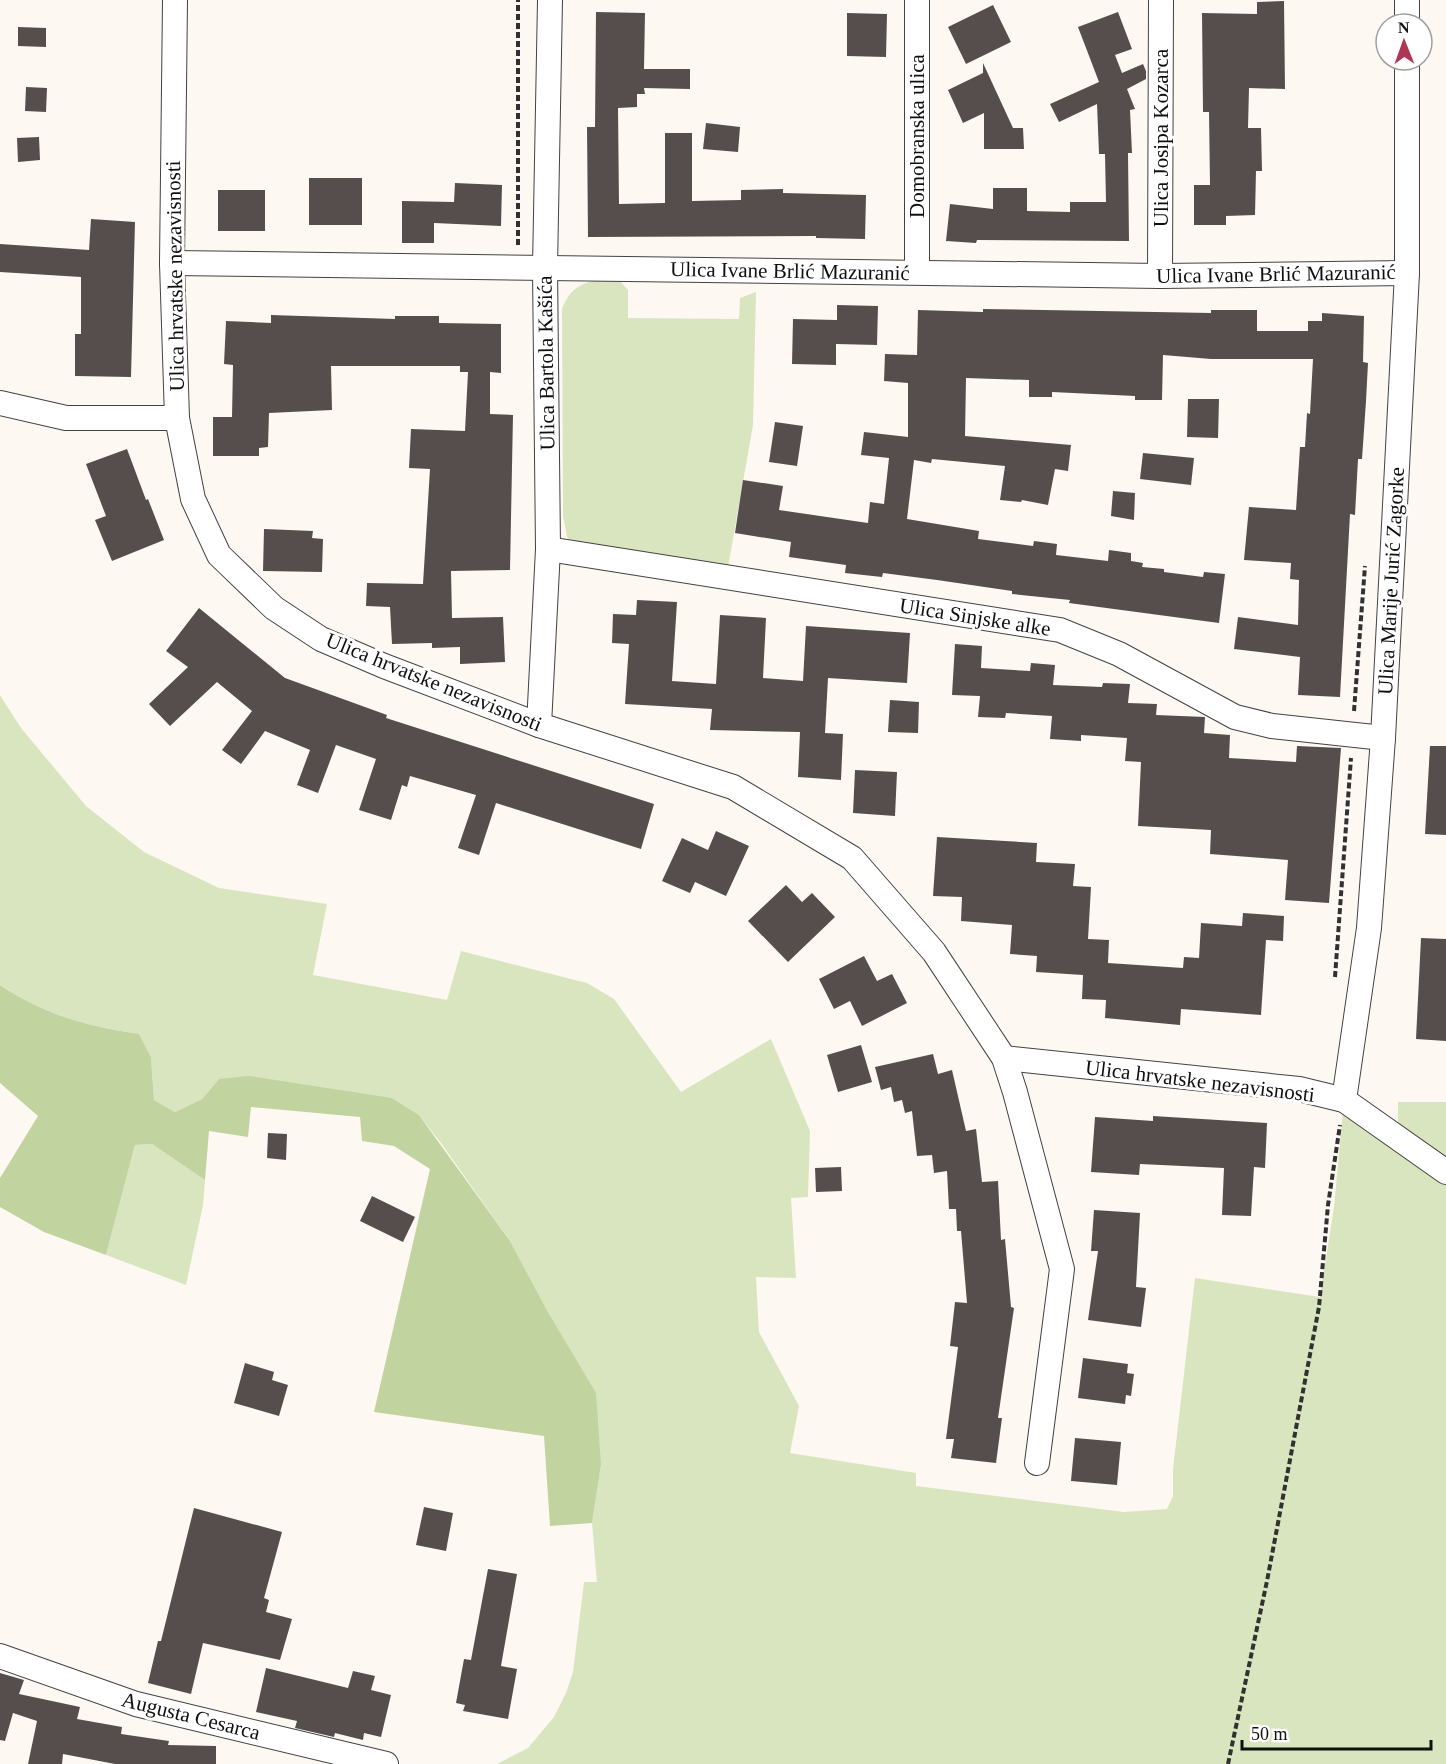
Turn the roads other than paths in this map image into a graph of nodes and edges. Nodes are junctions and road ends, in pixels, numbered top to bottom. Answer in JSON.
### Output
{"nodes":[{"id":1,"x":175,"y":0,"type":"edge"},
{"id":2,"x":550,"y":0,"type":"edge"},
{"id":3,"x":916,"y":0,"type":"edge"},
{"id":4,"x":1161,"y":0,"type":"edge"},
{"id":5,"x":1397,"y":72,"type":"edge"},
{"id":6,"x":172,"y":263,"type":"junction"},
{"id":7,"x":545,"y":268,"type":"junction"},
{"id":8,"x":917,"y":272,"type":"junction"},
{"id":9,"x":1407,"y":273,"type":"junction"},
{"id":10,"x":1160,"y":276,"type":"junction"},
{"id":11,"x":0,"y":403,"type":"edge"},
{"id":12,"x":177,"y":418,"type":"junction"},
{"id":13,"x":548,"y":549,"type":"junction"},
{"id":14,"x":539,"y":725,"type":"junction"},
{"id":15,"x":1383,"y":738,"type":"junction"},
{"id":16,"x":1004,"y":1058,"type":"junction"},
{"id":17,"x":1344,"y":1100,"type":"junction"},
{"id":18,"x":1446,"y":1172,"type":"edge"},
{"id":19,"x":1037,"y":1463,"type":"dead end"},
{"id":20,"x":0,"y":1656,"type":"edge"},
{"id":21,"x":386,"y":1764,"type":"edge"}],
"edges":[{"from":1,"to":6,"type":"street","name":"Ulica hrvatske nezavisnosti"},
{"from":2,"to":7,"type":"street","name":"Ulica Bartola Kašića"},
{"from":3,"to":8,"type":"street","name":"Domobranska ulica"},
{"from":4,"to":10,"type":"street","name":"Ulica Josipa Kozarca"},
{"from":5,"to":9,"type":"street","name":"Ulica Marije Jurić Zagorke"},
{"from":6,"to":7,"type":"street","name":"Ulica Ivane Brlić Mazuranić"},
{"from":6,"to":12,"type":"street","name":"Ulica hrvatske nezavisnosti"},
{"from":7,"to":8,"type":"street","name":"Ulica Ivane Brlić Mazuranić"},
{"from":7,"to":13,"type":"street","name":"Ulica Bartola Kašića"},
{"from":8,"to":10,"type":"street","name":"Ulica Ivane Brlić Mazuranić"},
{"from":9,"to":10,"type":"street","name":"Ulica Ivane Brlić Mazuranić"},
{"from":9,"to":15,"type":"street","name":"Ulica Marije Jurić Zagorke"},
{"from":11,"to":12,"type":"street"},
{"from":12,"to":14,"type":"street","name":"Ulica hrvatske nezavisnosti"},
{"from":13,"to":14,"type":"street","name":"Ulica Bartola Kašića"},
{"from":13,"to":15,"type":"street","name":"Ulica Sinjske alke"},
{"from":14,"to":16,"type":"street","name":"Ulica hrvatske nezavisnosti"},
{"from":15,"to":17,"type":"street","name":"Ulica Marije Jurić Zagorke"},
{"from":16,"to":17,"type":"street","name":"Ulica hrvatske nezavisnosti"},
{"from":16,"to":19,"type":"street","name":"Ulica hrvatske nezavisnosti"},
{"from":17,"to":18,"type":"street","name":"Ulica hrvatske nezavisnosti"},
{"from":20,"to":21,"type":"street","name":"Augusta Cesarca"}]}
